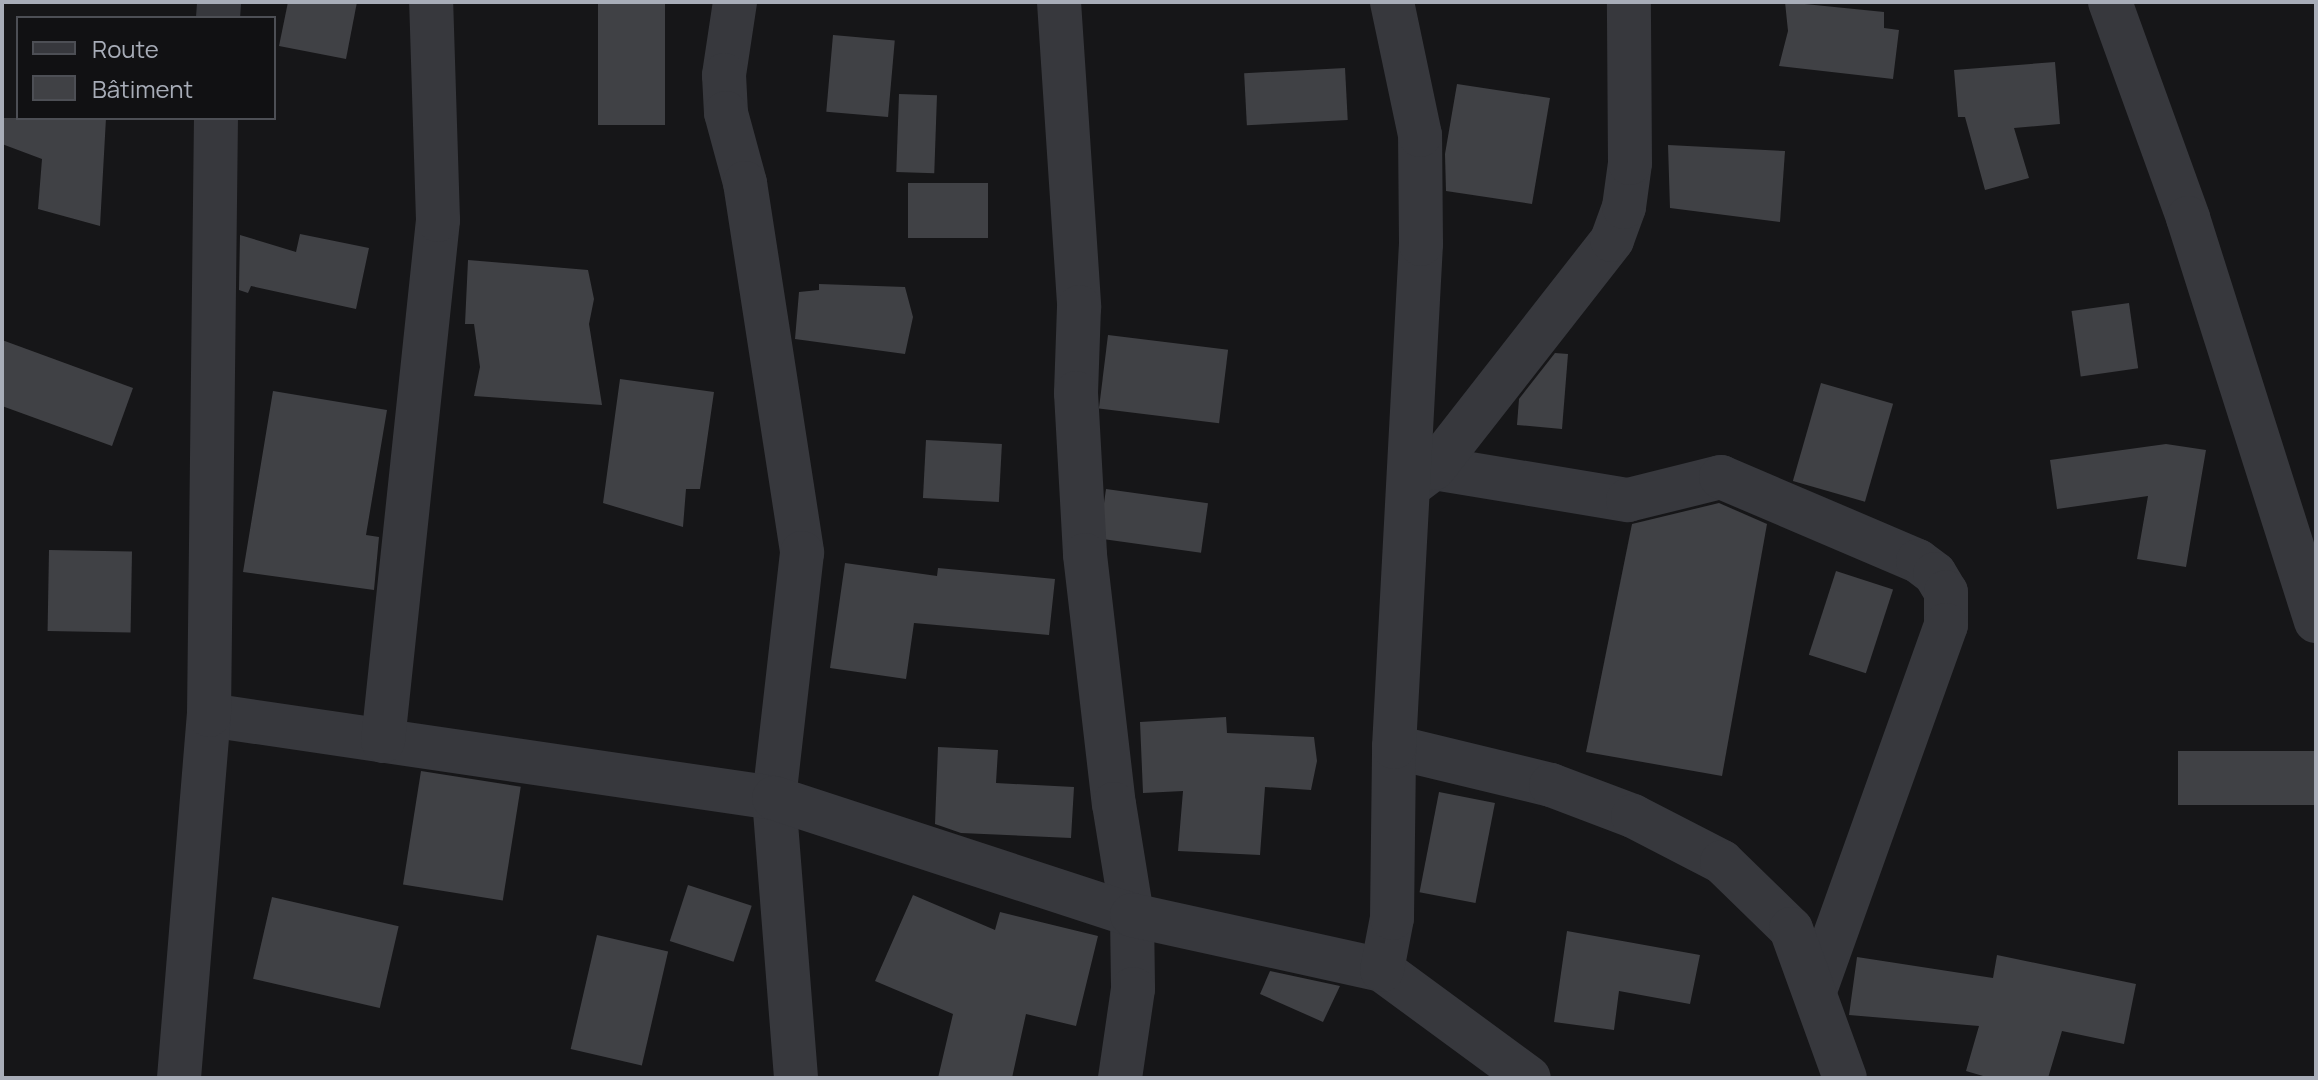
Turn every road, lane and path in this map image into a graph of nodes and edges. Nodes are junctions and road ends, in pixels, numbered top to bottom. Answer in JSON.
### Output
{"nodes":[{"id":1,"x":431,"y":2,"type":"edge"},
{"id":2,"x":735,"y":2,"type":"edge"},
{"id":3,"x":1059,"y":2,"type":"edge"},
{"id":4,"x":1392,"y":2,"type":"edge"},
{"id":5,"x":1629,"y":2,"type":"edge"},
{"id":6,"x":2110,"y":2,"type":"edge"},
{"id":7,"x":216,"y":120,"type":"edge"},
{"id":8,"x":1420,"y":479,"type":"junction"},
{"id":9,"x":2316,"y":621,"type":"edge"},
{"id":10,"x":209,"y":715,"type":"junction"},
{"id":11,"x":383,"y":741,"type":"junction"},
{"id":12,"x":1394,"y":747,"type":"junction"},
{"id":13,"x":774,"y":798,"type":"junction"},
{"id":14,"x":1132,"y":915,"type":"junction"},
{"id":15,"x":1382,"y":970,"type":"junction"},
{"id":16,"x":1816,"y":988,"type":"junction"},
{"id":17,"x":179,"y":1078,"type":"edge"},
{"id":18,"x":796,"y":1078,"type":"edge"},
{"id":19,"x":1120,"y":1078,"type":"edge"},
{"id":20,"x":1529,"y":1078,"type":"edge"},
{"id":21,"x":1845,"y":1078,"type":"edge"}],
"edges":[{"from":1,"to":11,"type":"street"},
{"from":2,"to":13,"type":"street"},
{"from":3,"to":14,"type":"street"},
{"from":4,"to":8,"type":"street"},
{"from":5,"to":8,"type":"street"},
{"from":6,"to":9,"type":"street"},
{"from":7,"to":10,"type":"street"},
{"from":8,"to":12,"type":"street"},
{"from":8,"to":16,"type":"street"},
{"from":10,"to":11,"type":"street"},
{"from":10,"to":17,"type":"street"},
{"from":11,"to":13,"type":"street"},
{"from":12,"to":15,"type":"street"},
{"from":12,"to":16,"type":"street"},
{"from":13,"to":14,"type":"street"},
{"from":13,"to":18,"type":"street"},
{"from":14,"to":15,"type":"street"},
{"from":14,"to":19,"type":"street"},
{"from":15,"to":20,"type":"street"},
{"from":16,"to":21,"type":"street"}]}
